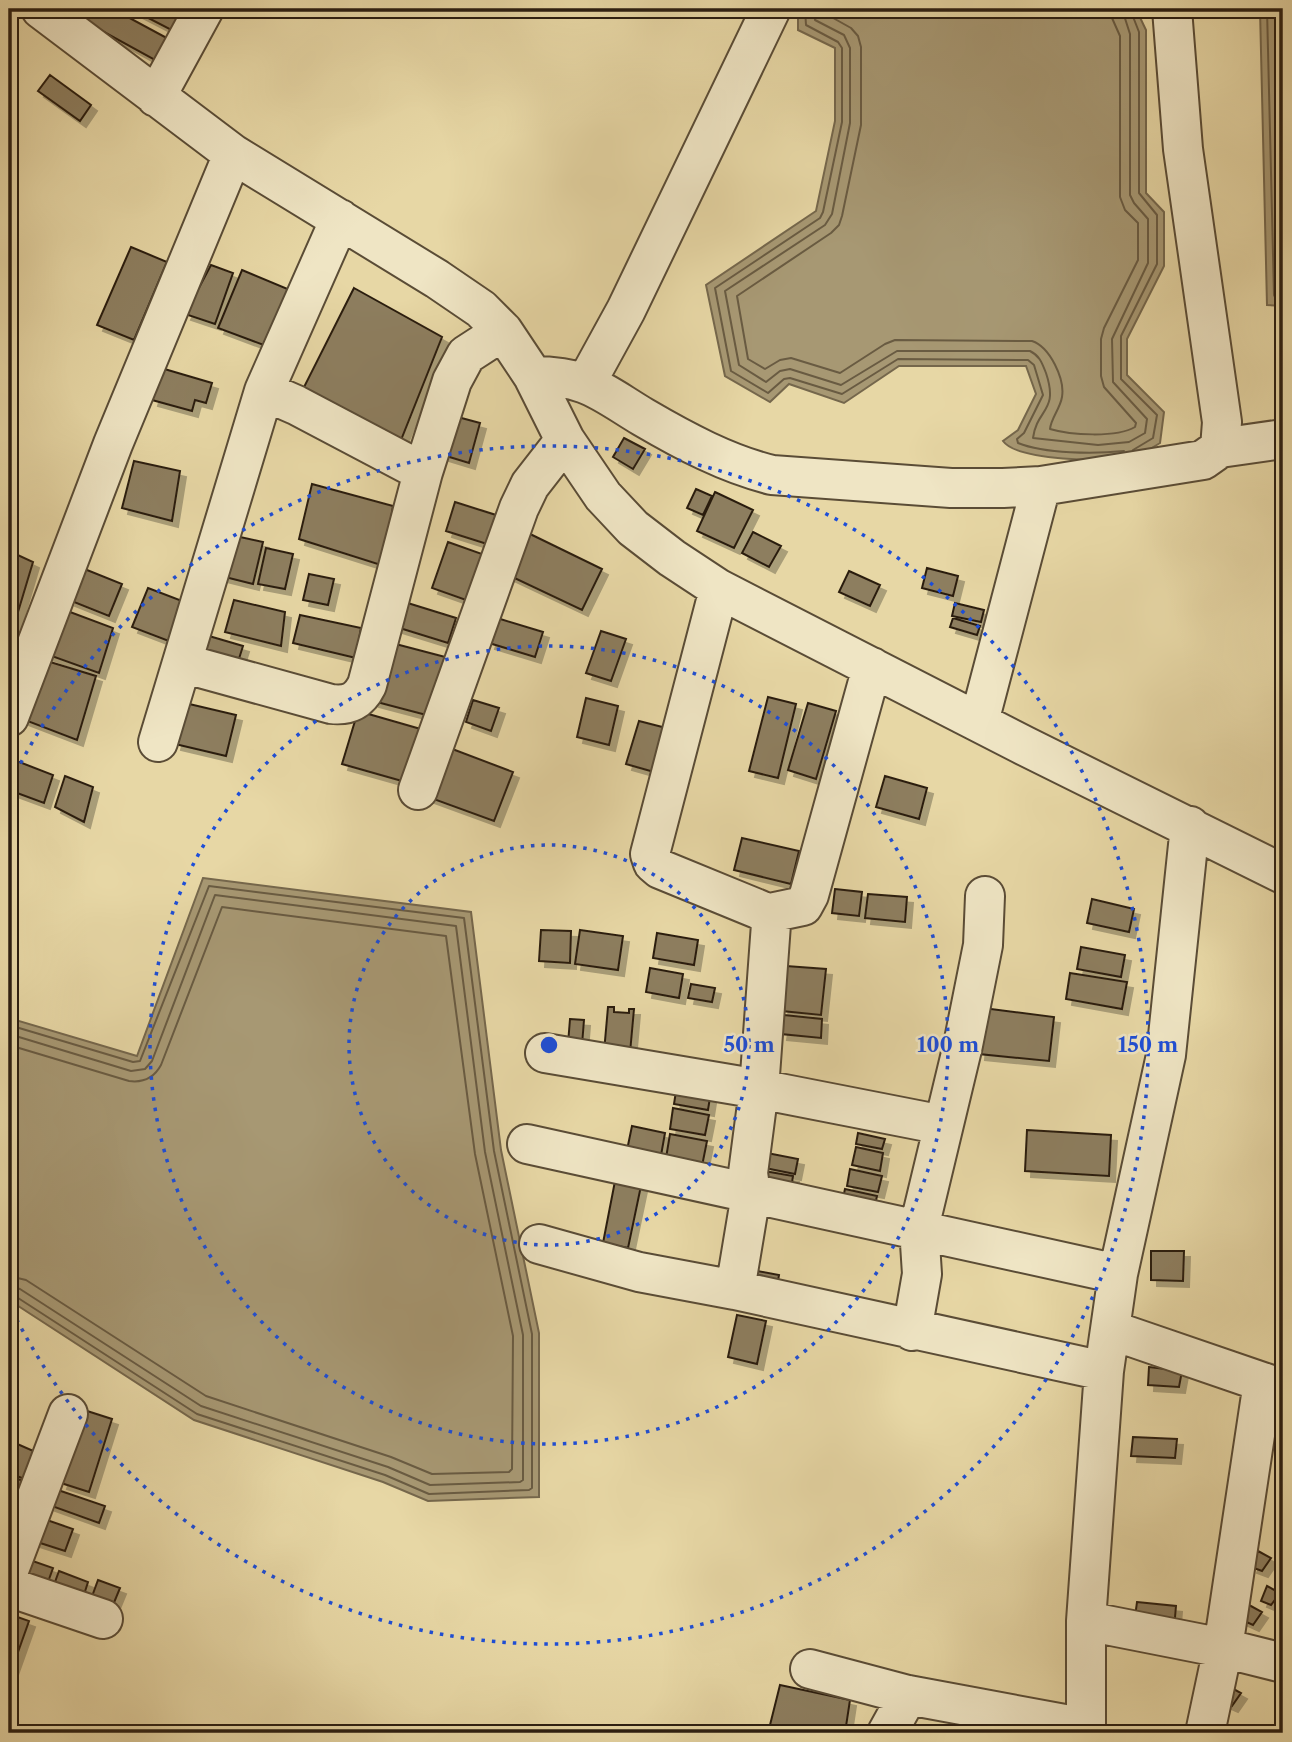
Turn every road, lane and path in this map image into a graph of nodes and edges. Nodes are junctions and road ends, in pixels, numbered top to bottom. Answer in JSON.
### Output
{"nodes":[{"id":1,"x":41,"y":9,"type":"edge"},
{"id":2,"x":204,"y":9,"type":"edge"},
{"id":3,"x":771,"y":9,"type":"edge"},
{"id":4,"x":1172,"y":9,"type":"edge"},
{"id":5,"x":156,"y":97,"type":"junction"},
{"id":6,"x":233,"y":154,"type":"junction"},
{"id":7,"x":340,"y":219,"type":"junction"},
{"id":8,"x":503,"y":331,"type":"junction"},
{"id":9,"x":533,"y":376,"type":"junction"},
{"id":10,"x":586,"y":383,"type":"junction"},
{"id":11,"x":264,"y":391,"type":"junction"},
{"id":12,"x":1283,"y":439,"type":"edge"},
{"id":13,"x":565,"y":440,"type":"junction"},
{"id":14,"x":1220,"y":448,"type":"junction"},
{"id":15,"x":423,"y":472,"type":"junction"},
{"id":16,"x":1041,"y":486,"type":"junction"},
{"id":17,"x":719,"y":589,"type":"junction"},
{"id":18,"x":182,"y":663,"type":"junction"},
{"id":19,"x":872,"y":667,"type":"junction"},
{"id":20,"x":9,"y":718,"type":"edge"},
{"id":21,"x":979,"y":722,"type":"junction"},
{"id":22,"x":158,"y":742,"type":"dead end"},
{"id":23,"x":418,"y":790,"type":"dead end"},
{"id":24,"x":1190,"y":826,"type":"junction"},
{"id":25,"x":1283,"y":874,"type":"edge"},
{"id":26,"x":985,"y":896,"type":"dead end"},
{"id":27,"x":765,"y":914,"type":"junction"},
{"id":28,"x":545,"y":1053,"type":"dead end"},
{"id":29,"x":759,"y":1089,"type":"junction"},
{"id":30,"x":943,"y":1125,"type":"junction"},
{"id":31,"x":527,"y":1144,"type":"dead end"},
{"id":32,"x":751,"y":1194,"type":"junction"},
{"id":33,"x":919,"y":1228,"type":"junction"},
{"id":34,"x":539,"y":1244,"type":"dead end"},
{"id":35,"x":1118,"y":1274,"type":"junction"},
{"id":36,"x":735,"y":1290,"type":"junction"},
{"id":37,"x":1111,"y":1330,"type":"junction"},
{"id":38,"x":912,"y":1331,"type":"junction"},
{"id":39,"x":1104,"y":1371,"type":"junction"},
{"id":40,"x":1273,"y":1386,"type":"edge"},
{"id":41,"x":68,"y":1414,"type":"dead end"},
{"id":42,"x":9,"y":1570,"type":"edge"},
{"id":43,"x":9,"y":1587,"type":"edge"},
{"id":44,"x":103,"y":1619,"type":"dead end"},
{"id":45,"x":1086,"y":1621,"type":"junction"},
{"id":46,"x":1223,"y":1648,"type":"junction"},
{"id":47,"x":1283,"y":1663,"type":"edge"},
{"id":48,"x":810,"y":1669,"type":"dead end"},
{"id":49,"x":908,"y":1695,"type":"junction"},
{"id":50,"x":1086,"y":1731,"type":"edge"},
{"id":51,"x":887,"y":1733,"type":"edge"},
{"id":52,"x":1205,"y":1733,"type":"edge"}],
"edges":[{"from":1,"to":5,"type":"street"},
{"from":2,"to":5,"type":"street"},
{"from":3,"to":10,"type":"street"},
{"from":4,"to":14,"type":"street"},
{"from":5,"to":6,"type":"street"},
{"from":6,"to":7,"type":"street"},
{"from":6,"to":20,"type":"street"},
{"from":7,"to":8,"type":"street"},
{"from":7,"to":11,"type":"street"},
{"from":8,"to":9,"type":"street"},
{"from":8,"to":15,"type":"street"},
{"from":9,"to":10,"type":"street"},
{"from":9,"to":13,"type":"street"},
{"from":10,"to":16,"type":"street"},
{"from":11,"to":15,"type":"street"},
{"from":11,"to":18,"type":"street"},
{"from":12,"to":14,"type":"street"},
{"from":13,"to":17,"type":"street"},
{"from":13,"to":23,"type":"street"},
{"from":14,"to":16,"type":"street"},
{"from":15,"to":18,"type":"street"},
{"from":16,"to":21,"type":"street"},
{"from":17,"to":19,"type":"street"},
{"from":17,"to":27,"type":"street"},
{"from":18,"to":22,"type":"street"},
{"from":19,"to":21,"type":"street"},
{"from":19,"to":27,"type":"street"},
{"from":21,"to":24,"type":"street"},
{"from":24,"to":25,"type":"street"},
{"from":24,"to":35,"type":"street"},
{"from":26,"to":30,"type":"street"},
{"from":27,"to":29,"type":"street"},
{"from":28,"to":29,"type":"street"},
{"from":29,"to":30,"type":"street"},
{"from":29,"to":32,"type":"street"},
{"from":30,"to":33,"type":"street"},
{"from":31,"to":32,"type":"street"},
{"from":32,"to":33,"type":"street"},
{"from":32,"to":36,"type":"street"},
{"from":33,"to":35,"type":"street"},
{"from":33,"to":38,"type":"street"},
{"from":34,"to":36,"type":"street"},
{"from":35,"to":37,"type":"street"},
{"from":36,"to":38,"type":"street"},
{"from":37,"to":39,"type":"street"},
{"from":37,"to":40,"type":"street"},
{"from":38,"to":39,"type":"street"},
{"from":39,"to":45,"type":"street"},
{"from":40,"to":46,"type":"street"},
{"from":41,"to":42,"type":"street"},
{"from":43,"to":44,"type":"street"},
{"from":45,"to":46,"type":"street"},
{"from":45,"to":50,"type":"street"},
{"from":46,"to":47,"type":"street"},
{"from":46,"to":52,"type":"street"},
{"from":48,"to":49,"type":"street"},
{"from":49,"to":50,"type":"street"},
{"from":49,"to":51,"type":"street"}]}
